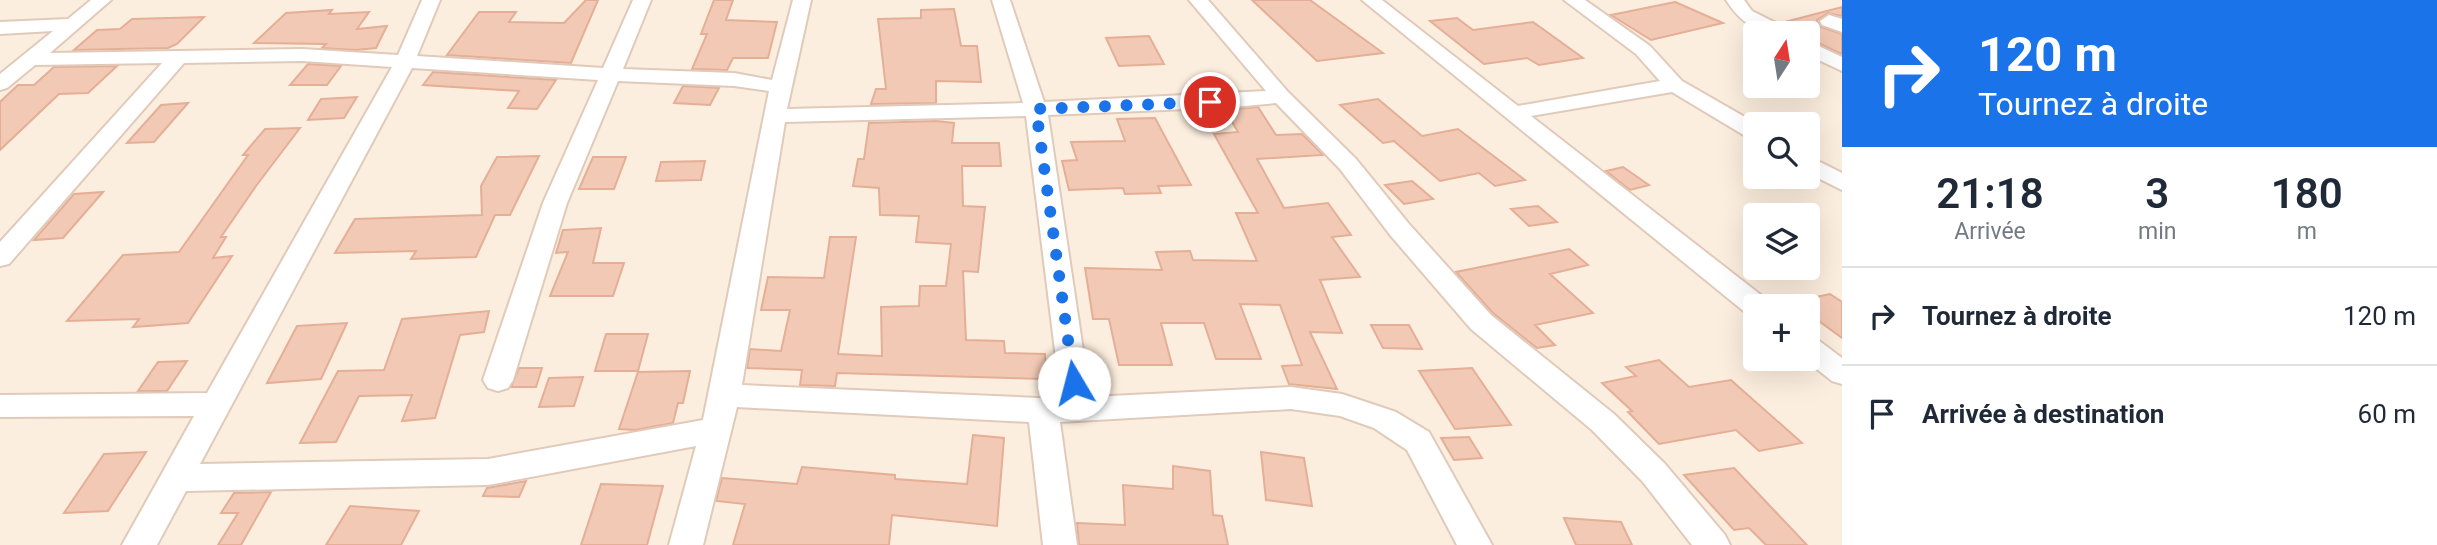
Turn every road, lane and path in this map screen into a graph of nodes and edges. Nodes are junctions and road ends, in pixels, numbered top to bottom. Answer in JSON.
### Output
{"nodes":[{"id":1,"x":102,"y":0,"type":"edge"},
{"id":2,"x":430,"y":0,"type":"edge"},
{"id":3,"x":642,"y":0,"type":"edge"},
{"id":4,"x":802,"y":0,"type":"edge"},
{"id":5,"x":1000,"y":0,"type":"edge"},
{"id":6,"x":1198,"y":0,"type":"edge"},
{"id":7,"x":1371,"y":0,"type":"edge"},
{"id":8,"x":1573,"y":0,"type":"edge"},
{"id":9,"x":1735,"y":0,"type":"edge"},
{"id":10,"x":1757,"y":21,"type":"edge"},
{"id":11,"x":71,"y":24,"type":"junction"},
{"id":12,"x":0,"y":29,"type":"edge"},
{"id":13,"x":1820,"y":53,"type":"edge"},
{"id":14,"x":177,"y":58,"type":"junction"},
{"id":15,"x":30,"y":59,"type":"junction"},
{"id":16,"x":406,"y":60,"type":"junction"},
{"id":17,"x":1842,"y":65,"type":"edge"},
{"id":18,"x":611,"y":73,"type":"junction"},
{"id":19,"x":0,"y":84,"type":"edge"},
{"id":20,"x":1675,"y":85,"type":"junction"},
{"id":21,"x":780,"y":88,"type":"junction"},
{"id":22,"x":1281,"y":96,"type":"junction"},
{"id":23,"x":1036,"y":109,"type":"junction"},
{"id":24,"x":1513,"y":113,"type":"junction"},
{"id":25,"x":775,"y":116,"type":"junction"},
{"id":26,"x":1743,"y":125,"type":"edge"},
{"id":27,"x":1820,"y":170,"type":"edge"},
{"id":28,"x":1842,"y":183,"type":"edge"},
{"id":29,"x":0,"y":258,"type":"edge"},
{"id":30,"x":1743,"y":296,"type":"edge"},
{"id":31,"x":1820,"y":356,"type":"edge"},
{"id":32,"x":1842,"y":373,"type":"edge"},
{"id":33,"x":498,"y":380,"type":"dead end"},
{"id":34,"x":725,"y":395,"type":"junction"},
{"id":35,"x":218,"y":404,"type":"junction"},
{"id":36,"x":0,"y":406,"type":"edge"},
{"id":37,"x":1077,"y":409,"type":"junction"},
{"id":38,"x":1043,"y":411,"type":"junction"},
{"id":39,"x":716,"y":430,"type":"junction"},
{"id":40,"x":177,"y":478,"type":"junction"},
{"id":41,"x":139,"y":545,"type":"edge"},
{"id":42,"x":686,"y":545,"type":"edge"},
{"id":43,"x":1060,"y":545,"type":"edge"},
{"id":44,"x":1475,"y":545,"type":"edge"},
{"id":45,"x":1713,"y":545,"type":"edge"}],
"edges":[{"from":1,"to":11,"type":"street"},
{"from":2,"to":16,"type":"street"},
{"from":3,"to":18,"type":"street"},
{"from":4,"to":21,"type":"street"},
{"from":5,"to":23,"type":"street"},
{"from":6,"to":22,"type":"street"},
{"from":7,"to":24,"type":"street"},
{"from":8,"to":20,"type":"street"},
{"from":9,"to":10,"type":"street"},
{"from":11,"to":12,"type":"street"},
{"from":11,"to":15,"type":"street"},
{"from":13,"to":17,"type":"street"},
{"from":14,"to":15,"type":"street"},
{"from":14,"to":16,"type":"street"},
{"from":14,"to":29,"type":"street"},
{"from":15,"to":19,"type":"street"},
{"from":16,"to":18,"type":"street"},
{"from":16,"to":35,"type":"street"},
{"from":18,"to":21,"type":"street"},
{"from":18,"to":33,"type":"street"},
{"from":20,"to":24,"type":"street"},
{"from":20,"to":26,"type":"street"},
{"from":21,"to":25,"type":"street"},
{"from":22,"to":23,"type":"street"},
{"from":22,"to":45,"type":"street"},
{"from":23,"to":25,"type":"street"},
{"from":23,"to":37,"type":"street"},
{"from":24,"to":30,"type":"street"},
{"from":25,"to":34,"type":"street"},
{"from":27,"to":28,"type":"street"},
{"from":31,"to":32,"type":"street"},
{"from":34,"to":38,"type":"street"},
{"from":34,"to":39,"type":"street"},
{"from":35,"to":36,"type":"street"},
{"from":35,"to":40,"type":"street"},
{"from":37,"to":38,"type":"street"},
{"from":37,"to":44,"type":"street"},
{"from":38,"to":43,"type":"street"},
{"from":39,"to":40,"type":"street"},
{"from":39,"to":42,"type":"street"},
{"from":40,"to":41,"type":"street"}]}
